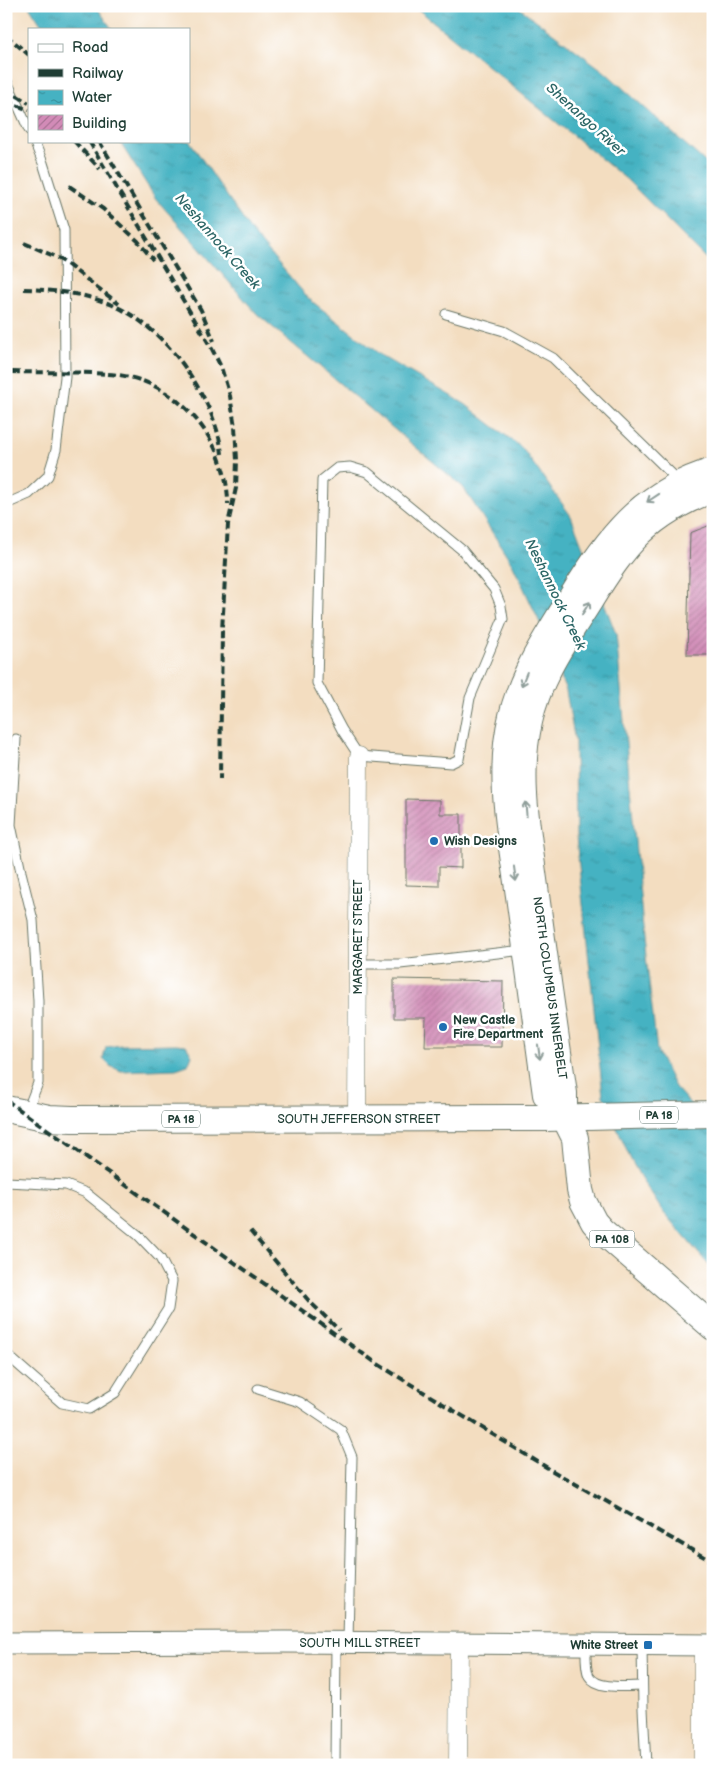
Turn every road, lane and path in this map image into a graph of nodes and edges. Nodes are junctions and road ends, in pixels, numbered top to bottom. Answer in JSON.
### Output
{"nodes":[{"id":1,"x":6,"y":79,"type":"edge"},
{"id":2,"x":28,"y":128,"type":"edge"},
{"id":3,"x":34,"y":142,"type":"edge"},
{"id":4,"x":446,"y":314,"type":"dead end"},
{"id":5,"x":713,"y":470,"type":"edge"},
{"id":6,"x":681,"y":483,"type":"junction"},
{"id":7,"x":713,"y":490,"type":"edge"},
{"id":8,"x":6,"y":504,"type":"edge"},
{"id":9,"x":16,"y":739,"type":"dead end"},
{"id":10,"x":359,"y":756,"type":"junction"},
{"id":11,"x":535,"y":948,"type":"junction"},
{"id":12,"x":358,"y":964,"type":"junction"},
{"id":13,"x":16,"y":1112,"type":"edge"},
{"id":14,"x":713,"y":1114,"type":"edge"},
{"id":15,"x":565,"y":1118,"type":"junction"},
{"id":16,"x":357,"y":1119,"type":"junction"},
{"id":17,"x":6,"y":1182,"type":"edge"},
{"id":18,"x":713,"y":1327,"type":"edge"},
{"id":19,"x":6,"y":1354,"type":"edge"},
{"id":20,"x":258,"y":1389,"type":"dead end"},
{"id":21,"x":6,"y":1643,"type":"edge"},
{"id":22,"x":342,"y":1643,"type":"junction"},
{"id":23,"x":458,"y":1644,"type":"junction"},
{"id":24,"x":586,"y":1644,"type":"junction"},
{"id":25,"x":642,"y":1645,"type":"junction"},
{"id":26,"x":708,"y":1645,"type":"edge"},
{"id":27,"x":642,"y":1686,"type":"junction"},
{"id":28,"x":335,"y":1765,"type":"edge"},
{"id":29,"x":458,"y":1765,"type":"edge"},
{"id":30,"x":646,"y":1765,"type":"edge"},
{"id":31,"x":703,"y":1765,"type":"edge"}],
"edges":[{"from":1,"to":2,"type":"lane"},
{"from":3,"to":8,"type":"lane"},
{"from":4,"to":6,"type":"lane"},
{"from":5,"to":6,"type":"main road","name":"NORTH COLUMBUS INNERBELT"},
{"from":6,"to":11,"type":"main road","name":"NORTH COLUMBUS INNERBELT","one_way":true},
{"from":11,"to":7,"type":"main road","name":"NORTH COLUMBUS INNERBELT","one_way":true},
{"from":9,"to":13,"type":"lane"},
{"from":10,"to":10,"type":"lane"},
{"from":10,"to":12,"type":"street","name":"MARGARET STREET"},
{"from":11,"to":12,"type":"lane"},
{"from":11,"to":15,"type":"main road","name":"NORTH COLUMBUS INNERBELT"},
{"from":12,"to":16,"type":"street","name":"MARGARET STREET"},
{"from":13,"to":16,"type":"main road","name":"SOUTH JEFFERSON STREET","number":"PA 18"},
{"from":14,"to":15,"type":"main road","name":"SOUTH JEFFERSON STREET","number":"PA 18"},
{"from":15,"to":16,"type":"main road","name":"SOUTH JEFFERSON STREET","number":"PA 18"},
{"from":15,"to":18,"type":"main road","number":"PA 108"},
{"from":17,"to":19,"type":"lane"},
{"from":20,"to":22,"type":"lane"},
{"from":21,"to":22,"type":"street","name":"SOUTH MILL STREET"},
{"from":22,"to":23,"type":"street","name":"SOUTH MILL STREET"},
{"from":22,"to":28,"type":"lane"},
{"from":23,"to":24,"type":"street","name":"SOUTH MILL STREET"},
{"from":23,"to":29,"type":"street"},
{"from":24,"to":25,"type":"street","name":"SOUTH MILL STREET"},
{"from":24,"to":27,"type":"lane"},
{"from":25,"to":26,"type":"street","name":"SOUTH MILL STREET"},
{"from":25,"to":27,"type":"lane"},
{"from":26,"to":31,"type":"street"},
{"from":27,"to":30,"type":"lane"}]}
